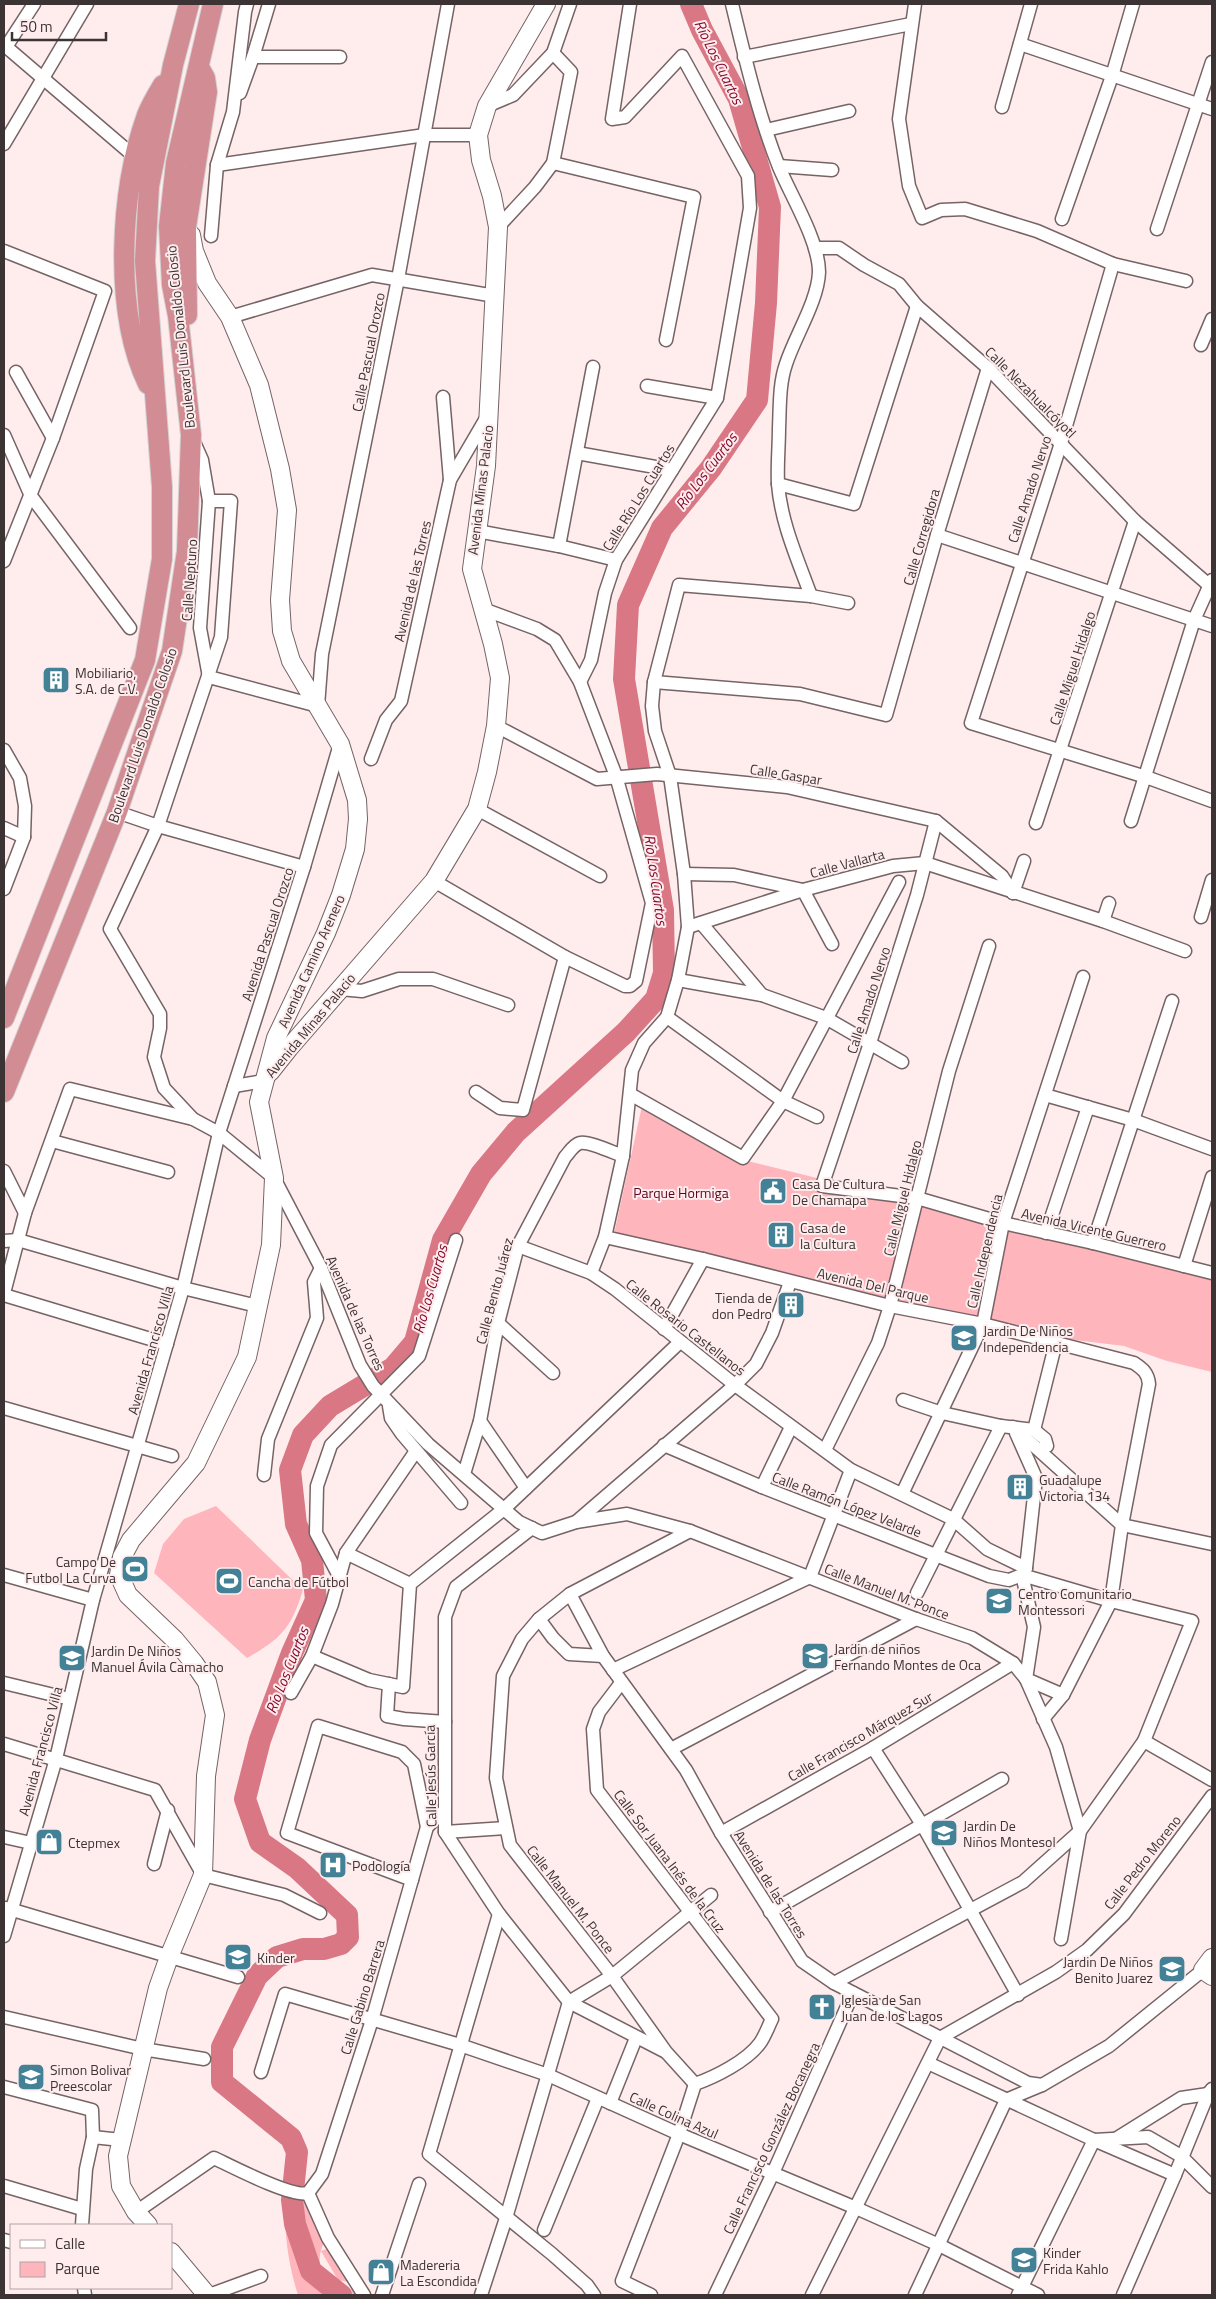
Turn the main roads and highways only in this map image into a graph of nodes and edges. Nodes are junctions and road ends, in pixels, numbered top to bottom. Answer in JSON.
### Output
{"nodes":[{"id":1,"x":189,"y":4,"type":"edge"},
{"id":2,"x":212,"y":4,"type":"edge"},
{"id":3,"x":546,"y":4,"type":"edge"},
{"id":4,"x":173,"y":66,"type":"junction"},
{"id":5,"x":198,"y":66,"type":"junction"},
{"id":6,"x":188,"y":217,"type":"junction"},
{"id":7,"x":206,"y":283,"type":"junction"},
{"id":8,"x":188,"y":312,"type":"junction"},
{"id":9,"x":180,"y":336,"type":"junction"},
{"id":10,"x":155,"y":398,"type":"junction"},
{"id":11,"x":5,"y":1013,"type":"edge"},
{"id":12,"x":264,"y":1081,"type":"junction"},
{"id":13,"x":4,"y":1092,"type":"edge"},
{"id":14,"x":147,"y":2224,"type":"edge"},
{"id":15,"x":172,"y":2253,"type":"edge"},
{"id":16,"x":208,"y":2295,"type":"edge"}],
"edges":[{"from":1,"to":4,"type":"highway","name":"Boulevard Luis Donaldo Colosio"},
{"from":2,"to":5,"type":"highway","name":"Boulevard Luis Donaldo Colosio"},
{"from":3,"to":12,"type":"main road","name":"Avenida Minas Palacio"},
{"from":4,"to":10,"type":"highway","name":"Boulevard Luis Donaldo Colosio"},
{"from":4,"to":10,"type":"highway"},
{"from":5,"to":6,"type":"highway"},
{"from":5,"to":9,"type":"highway","name":"Boulevard Luis Donaldo Colosio"},
{"from":6,"to":7,"type":"main road","name":"Avenida Camino Arenero"},
{"from":6,"to":8,"type":"highway"},
{"from":7,"to":8,"type":"main road"},
{"from":7,"to":12,"type":"main road","name":"Avenida Camino Arenero"},
{"from":8,"to":9,"type":"highway"},
{"from":9,"to":13,"type":"highway","name":"Boulevard Luis Donaldo Colosio"},
{"from":10,"to":11,"type":"highway","name":"Boulevard Luis Donaldo Colosio"},
{"from":12,"to":14,"type":"main road","name":"Avenida Minas Palacio"},
{"from":15,"to":16,"type":"main road"}]}
